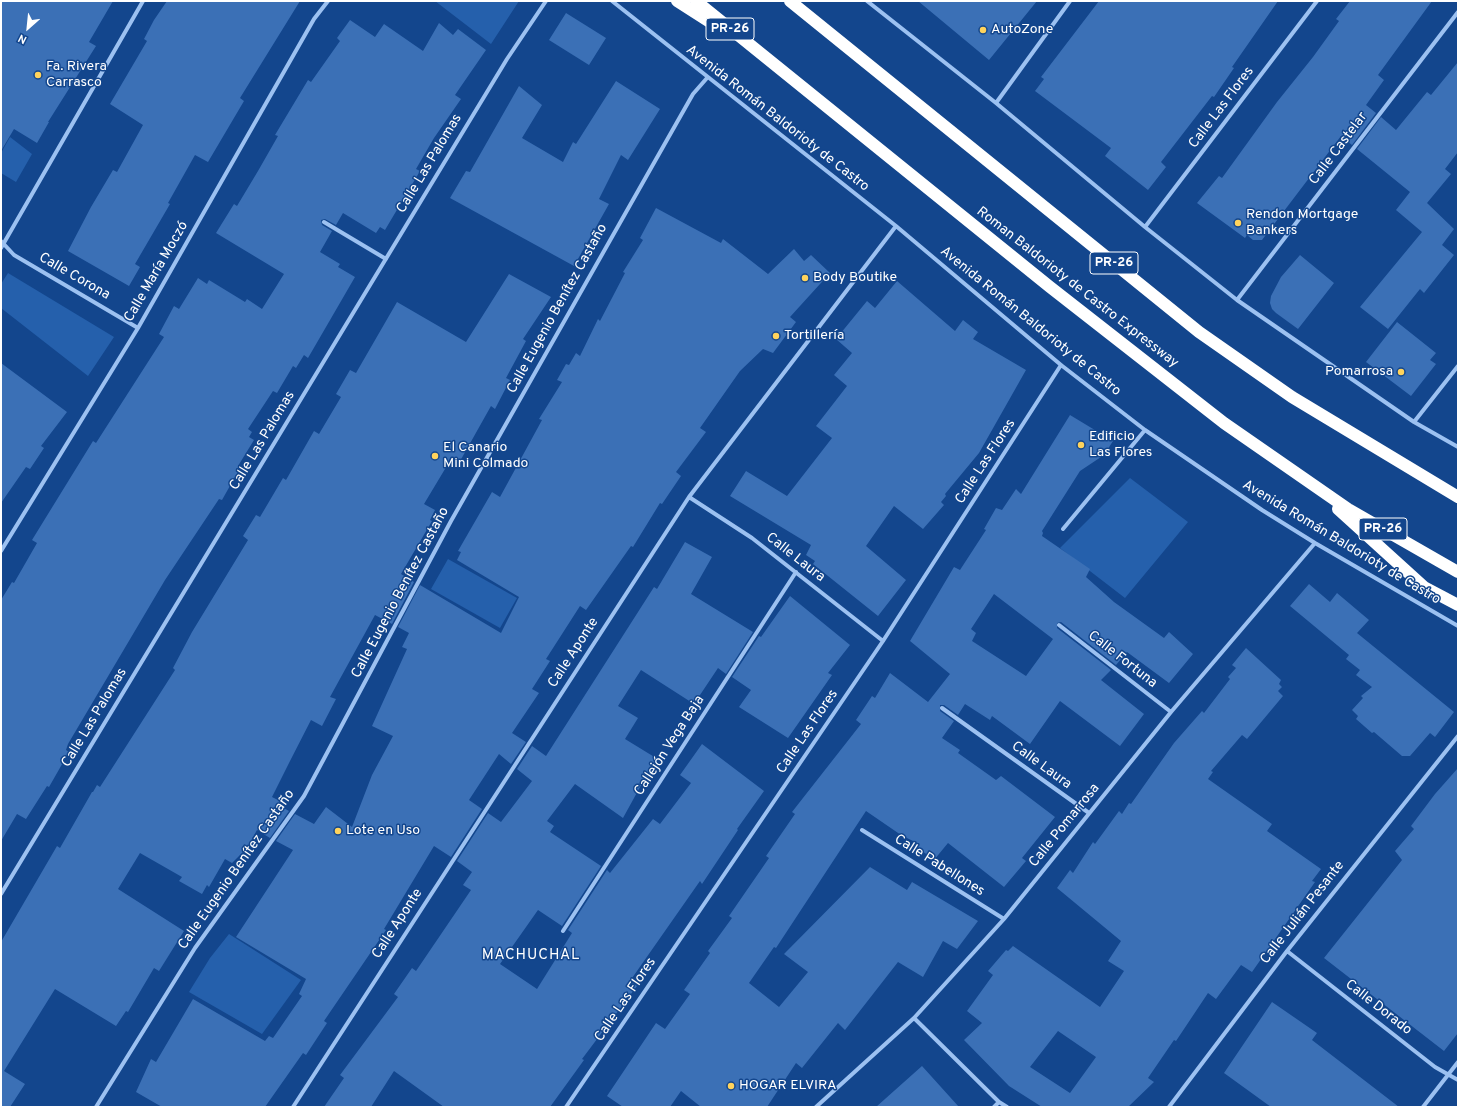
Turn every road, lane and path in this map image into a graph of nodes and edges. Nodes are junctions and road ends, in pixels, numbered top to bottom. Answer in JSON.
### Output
{"nodes":[{"id":1,"x":143,"y":1,"type":"edge"},
{"id":2,"x":328,"y":1,"type":"edge"},
{"id":3,"x":546,"y":1,"type":"edge"},
{"id":4,"x":612,"y":1,"type":"edge"},
{"id":5,"x":677,"y":1,"type":"edge"},
{"id":6,"x":696,"y":1,"type":"edge"},
{"id":7,"x":790,"y":1,"type":"edge"},
{"id":8,"x":867,"y":1,"type":"edge"},
{"id":9,"x":1070,"y":1,"type":"edge"},
{"id":10,"x":1316,"y":1,"type":"edge"},
{"id":11,"x":1458,"y":12,"type":"edge"},
{"id":12,"x":763,"y":57,"type":"junction"},
{"id":13,"x":707,"y":78,"type":"junction"},
{"id":14,"x":996,"y":103,"type":"junction"},
{"id":15,"x":324,"y":222,"type":"dead end"},
{"id":16,"x":896,"y":226,"type":"junction"},
{"id":17,"x":1145,"y":227,"type":"junction"},
{"id":18,"x":2,"y":242,"type":"edge"},
{"id":19,"x":1,"y":248,"type":"edge"},
{"id":20,"x":386,"y":259,"type":"junction"},
{"id":21,"x":1237,"y":300,"type":"junction"},
{"id":22,"x":138,"y":328,"type":"junction"},
{"id":23,"x":1061,"y":365,"type":"junction"},
{"id":24,"x":1458,"y":366,"type":"edge"},
{"id":25,"x":1414,"y":422,"type":"junction"},
{"id":26,"x":1145,"y":430,"type":"junction"},
{"id":27,"x":1458,"y":446,"type":"edge"},
{"id":28,"x":1309,"y":483,"type":"junction"},
{"id":29,"x":689,"y":497,"type":"junction"},
{"id":30,"x":1458,"y":497,"type":"edge"},
{"id":31,"x":1063,"y":530,"type":"dead end"},
{"id":32,"x":1315,"y":543,"type":"junction"},
{"id":33,"x":1,"y":551,"type":"edge"},
{"id":34,"x":796,"y":572,"type":"junction"},
{"id":35,"x":1458,"y":572,"type":"edge"},
{"id":36,"x":1458,"y":605,"type":"edge"},
{"id":37,"x":1059,"y":625,"type":"dead end"},
{"id":38,"x":1458,"y":626,"type":"edge"},
{"id":39,"x":883,"y":641,"type":"junction"},
{"id":40,"x":942,"y":708,"type":"dead end"},
{"id":41,"x":1171,"y":712,"type":"junction"},
{"id":42,"x":1458,"y":736,"type":"edge"},
{"id":43,"x":1089,"y":813,"type":"junction"},
{"id":44,"x":862,"y":830,"type":"dead end"},
{"id":45,"x":1,"y":894,"type":"edge"},
{"id":46,"x":1004,"y":920,"type":"junction"},
{"id":47,"x":563,"y":931,"type":"dead end"},
{"id":48,"x":1287,"y":951,"type":"junction"},
{"id":49,"x":914,"y":1018,"type":"junction"},
{"id":50,"x":1458,"y":1062,"type":"edge"},
{"id":51,"x":1449,"y":1073,"type":"junction"},
{"id":52,"x":1458,"y":1080,"type":"edge"},
{"id":53,"x":999,"y":1102,"type":"junction"},
{"id":54,"x":96,"y":1107,"type":"edge"},
{"id":55,"x":293,"y":1107,"type":"edge"},
{"id":56,"x":566,"y":1107,"type":"edge"},
{"id":57,"x":816,"y":1107,"type":"edge"},
{"id":58,"x":994,"y":1107,"type":"edge"},
{"id":59,"x":1007,"y":1107,"type":"edge"},
{"id":60,"x":1169,"y":1107,"type":"edge"},
{"id":61,"x":1422,"y":1107,"type":"edge"}],
"edges":[{"from":1,"to":18,"type":"street"},
{"from":2,"to":22,"type":"street","name":"Calle María Moczó"},
{"from":3,"to":20,"type":"street","name":"Calle Las Palomas"},
{"from":4,"to":13,"type":"street","name":"Avenida Román Baldorioty de Castro"},
{"from":5,"to":12,"type":"highway"},
{"from":6,"to":12,"type":"highway","name":"Roman Baldorioty de Castro Expressway","number":"PR-26"},
{"from":7,"to":30,"type":"highway","number":"PR-26"},
{"from":8,"to":14,"type":"street"},
{"from":9,"to":14,"type":"street"},
{"from":10,"to":17,"type":"street","name":"Calle Las Flores"},
{"from":11,"to":21,"type":"street","name":"Calle Castelar"},
{"from":12,"to":28,"type":"highway","name":"Roman Baldorioty de Castro Expressway","number":"PR-26"},
{"from":13,"to":16,"type":"street","name":"Avenida Román Baldorioty de Castro"},
{"from":13,"to":54,"type":"street","name":"Calle Eugenio Benítez Castaño"},
{"from":14,"to":17,"type":"street"},
{"from":15,"to":20,"type":"street"},
{"from":16,"to":23,"type":"street","name":"Avenida Román Baldorioty de Castro"},
{"from":16,"to":29,"type":"street","name":"Calle Aponte"},
{"from":17,"to":21,"type":"street"},
{"from":18,"to":19,"type":"street"},
{"from":18,"to":22,"type":"street","name":"Calle Corona"},
{"from":20,"to":45,"type":"street","name":"Calle Las Palomas"},
{"from":21,"to":25,"type":"street"},
{"from":22,"to":33,"type":"street","name":"Calle María Moczó"},
{"from":23,"to":26,"type":"street","name":"Avenida Román Baldorioty de Castro"},
{"from":23,"to":39,"type":"street","name":"Calle Las Flores"},
{"from":24,"to":25,"type":"street"},
{"from":25,"to":27,"type":"street"},
{"from":26,"to":31,"type":"street"},
{"from":26,"to":32,"type":"street","name":"Avenida Román Baldorioty de Castro"},
{"from":28,"to":35,"type":"highway","name":"Roman Baldorioty de Castro Expressway","number":"PR-26"},
{"from":28,"to":36,"type":"highway"},
{"from":29,"to":34,"type":"street","name":"Calle Laura"},
{"from":29,"to":55,"type":"street","name":"Calle Aponte"},
{"from":32,"to":38,"type":"street","name":"Avenida Román Baldorioty de Castro"},
{"from":32,"to":41,"type":"street","name":"Calle Pomarrosa"},
{"from":34,"to":39,"type":"street","name":"Calle Laura"},
{"from":34,"to":47,"type":"street","name":"Callejón Vega Baja"},
{"from":37,"to":41,"type":"street","name":"Calle Fortuna"},
{"from":39,"to":56,"type":"street","name":"Calle Las Flores"},
{"from":40,"to":43,"type":"street","name":"Calle Laura"},
{"from":41,"to":43,"type":"street","name":"Calle Pomarrosa"},
{"from":42,"to":48,"type":"street","name":"Calle Julián Pesante"},
{"from":43,"to":46,"type":"street","name":"Calle Pomarrosa"},
{"from":44,"to":46,"type":"street","name":"Calle Pabellones"},
{"from":46,"to":49,"type":"street","name":"Calle Pomarrosa"},
{"from":48,"to":51,"type":"street","name":"Calle Dorado"},
{"from":48,"to":60,"type":"street","name":"Calle Julián Pesante"},
{"from":49,"to":53,"type":"street"},
{"from":49,"to":57,"type":"street","name":"Calle Pomarrosa"},
{"from":50,"to":51,"type":"street"},
{"from":51,"to":52,"type":"street","name":"Calle Dorado"},
{"from":51,"to":61,"type":"street"},
{"from":53,"to":58,"type":"street"},
{"from":53,"to":59,"type":"street"}]}
